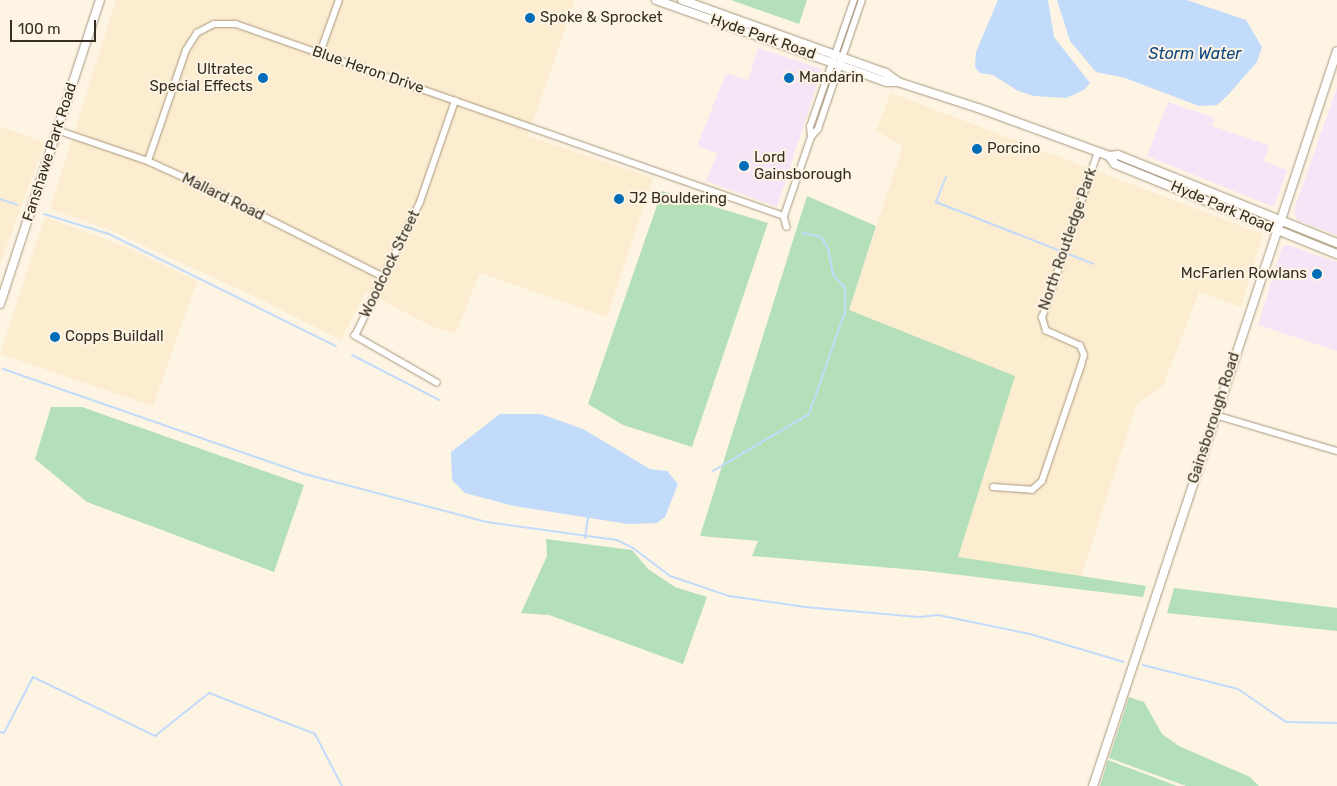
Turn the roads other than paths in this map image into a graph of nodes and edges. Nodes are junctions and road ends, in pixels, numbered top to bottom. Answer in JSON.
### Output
{"nodes":[{"id":1,"x":100,"y":0,"type":"edge"},
{"id":2,"x":339,"y":0,"type":"edge"},
{"id":3,"x":656,"y":0,"type":"edge"},
{"id":4,"x":682,"y":0,"type":"edge"},
{"id":5,"x":854,"y":0,"type":"edge"},
{"id":6,"x":862,"y":0,"type":"edge"},
{"id":7,"x":1337,"y":51,"type":"edge"},
{"id":8,"x":320,"y":54,"type":"junction"},
{"id":9,"x":838,"y":60,"type":"junction"},
{"id":10,"x":455,"y":101,"type":"junction"},
{"id":11,"x":57,"y":130,"type":"junction"},
{"id":12,"x":1098,"y":152,"type":"junction"},
{"id":13,"x":1109,"y":156,"type":"junction"},
{"id":14,"x":148,"y":161,"type":"junction"},
{"id":15,"x":784,"y":216,"type":"junction"},
{"id":16,"x":1280,"y":220,"type":"junction"},
{"id":17,"x":787,"y":227,"type":"dead end"},
{"id":18,"x":1277,"y":230,"type":"junction"},
{"id":19,"x":1337,"y":243,"type":"edge"},
{"id":20,"x":1337,"y":254,"type":"edge"},
{"id":21,"x":384,"y":276,"type":"junction"},
{"id":22,"x":0,"y":304,"type":"edge"},
{"id":23,"x":437,"y":383,"type":"dead end"},
{"id":24,"x":1215,"y":415,"type":"junction"},
{"id":25,"x":1337,"y":451,"type":"edge"},
{"id":26,"x":993,"y":488,"type":"dead end"},
{"id":27,"x":1093,"y":786,"type":"edge"}],
"edges":[{"from":1,"to":11,"type":"main road","name":"Fanshawe Park Road"},
{"from":2,"to":8,"type":"street"},
{"from":3,"to":9,"type":"main road","name":"Hyde Park Road"},
{"from":4,"to":9,"type":"main road","name":"Hyde Park Road"},
{"from":5,"to":9,"type":"street"},
{"from":6,"to":9,"type":"street"},
{"from":7,"to":16,"type":"main road","name":"Gainsborough Road"},
{"from":8,"to":10,"type":"street","name":"Blue Heron Drive"},
{"from":8,"to":14,"type":"street","name":"Blue Heron Drive"},
{"from":9,"to":12,"type":"main road","name":"Hyde Park Road"},
{"from":9,"to":15,"type":"street"},
{"from":10,"to":15,"type":"street","name":"Blue Heron Drive"},
{"from":10,"to":21,"type":"street","name":"Woodcock Street"},
{"from":11,"to":14,"type":"street","name":"Mallard Road"},
{"from":11,"to":22,"type":"main road","name":"Fanshawe Park Road"},
{"from":12,"to":13,"type":"main road","name":"Hyde Park Road"},
{"from":12,"to":26,"type":"street","name":"North Routledge Park"},
{"from":13,"to":16,"type":"main road","name":"Hyde Park Road"},
{"from":13,"to":18,"type":"main road","name":"Hyde Park Road"},
{"from":14,"to":21,"type":"street","name":"Mallard Road"},
{"from":15,"to":17,"type":"street"},
{"from":16,"to":18,"type":"main road","name":"Gainsborough Road"},
{"from":16,"to":19,"type":"main road","name":"Hyde Park Road"},
{"from":18,"to":20,"type":"main road","name":"Hyde Park Road"},
{"from":18,"to":24,"type":"main road","name":"Gainsborough Road"},
{"from":21,"to":23,"type":"street","name":"Woodcock Street"},
{"from":24,"to":25,"type":"street"},
{"from":24,"to":27,"type":"main road","name":"Gainsborough Road"}]}
